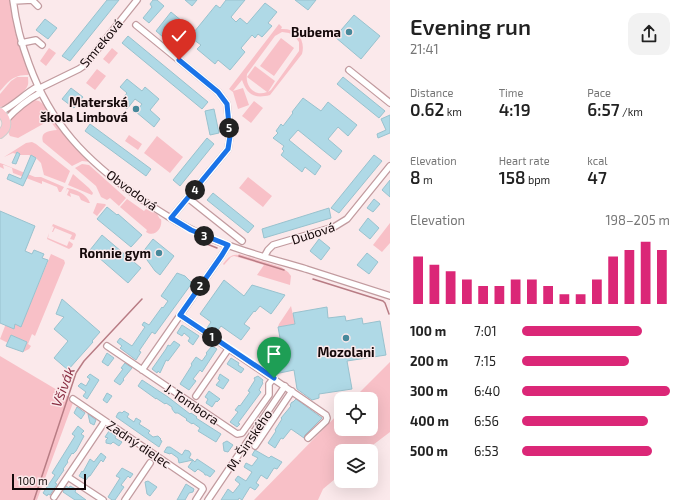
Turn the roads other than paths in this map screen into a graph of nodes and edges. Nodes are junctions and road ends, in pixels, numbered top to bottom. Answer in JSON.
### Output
{"nodes":[{"id":1,"x":137,"y":0,"type":"edge"},
{"id":2,"x":13,"y":1,"type":"edge"},
{"id":3,"x":38,"y":6,"type":"dead end"},
{"id":4,"x":136,"y":25,"type":"dead end"},
{"id":5,"x":21,"y":43,"type":"junction"},
{"id":6,"x":42,"y":45,"type":"dead end"},
{"id":7,"x":349,"y":70,"type":"dead end"},
{"id":8,"x":39,"y":90,"type":"junction"},
{"id":9,"x":390,"y":103,"type":"edge"},
{"id":10,"x":0,"y":112,"type":"edge"},
{"id":11,"x":6,"y":120,"type":"junction"},
{"id":12,"x":0,"y":134,"type":"edge"},
{"id":13,"x":390,"y":166,"type":"edge"},
{"id":14,"x":188,"y":198,"type":"junction"},
{"id":15,"x":171,"y":218,"type":"junction"},
{"id":16,"x":242,"y":241,"type":"dead end"},
{"id":17,"x":228,"y":245,"type":"junction"},
{"id":18,"x":264,"y":257,"type":"junction"},
{"id":19,"x":390,"y":296,"type":"edge"},
{"id":20,"x":180,"y":315,"type":"junction"},
{"id":21,"x":107,"y":346,"type":"dead end"},
{"id":22,"x":229,"y":348,"type":"junction"},
{"id":23,"x":142,"y":370,"type":"junction"},
{"id":24,"x":274,"y":378,"type":"junction"},
{"id":25,"x":285,"y":386,"type":"junction"},
{"id":26,"x":292,"y":392,"type":"junction"},
{"id":27,"x":196,"y":396,"type":"dead end"},
{"id":28,"x":73,"y":399,"type":"dead end"},
{"id":29,"x":106,"y":421,"type":"junction"},
{"id":30,"x":242,"y":433,"type":"joint"},
{"id":31,"x":308,"y":438,"type":"dead end"},
{"id":32,"x":255,"y":446,"type":"dead end"},
{"id":33,"x":150,"y":463,"type":"dead end"},
{"id":34,"x":68,"y":477,"type":"junction"},
{"id":35,"x":54,"y":497,"type":"dead end"},
{"id":36,"x":103,"y":500,"type":"edge"},
{"id":37,"x":125,"y":500,"type":"edge"},
{"id":38,"x":196,"y":500,"type":"edge"},
{"id":39,"x":208,"y":500,"type":"edge"}],
"edges":[{"from":1,"to":8,"type":"street","name":"Smreková"},
{"from":2,"to":3,"type":"street"},
{"from":2,"to":5,"type":"street","name":"Obvodová"},
{"from":4,"to":14,"type":"street"},
{"from":5,"to":6,"type":"street"},
{"from":5,"to":8,"type":"street","name":"Obvodová"},
{"from":7,"to":9,"type":"street"},
{"from":8,"to":10,"type":"street"},
{"from":8,"to":11,"type":"street"},
{"from":8,"to":15,"type":"street","name":"Obvodová"},
{"from":10,"to":11,"type":"main road"},
{"from":11,"to":12,"type":"main road"},
{"from":13,"to":18,"type":"street","name":"Dubová"},
{"from":14,"to":15,"type":"street"},
{"from":14,"to":16,"type":"street"},
{"from":15,"to":17,"type":"street","name":"Obvodová"},
{"from":17,"to":18,"type":"street","name":"Obvodová"},
{"from":17,"to":20,"type":"street"},
{"from":18,"to":19,"type":"street","name":"Obvodová"},
{"from":20,"to":22,"type":"street"},
{"from":20,"to":23,"type":"street"},
{"from":21,"to":23,"type":"street","name":"J. Tombora"},
{"from":22,"to":24,"type":"street"},
{"from":22,"to":27,"type":"street"},
{"from":23,"to":30,"type":"street","name":"J. Tombora"},
{"from":24,"to":25,"type":"street"},
{"from":24,"to":30,"type":"street","name":"M. Šinského"},
{"from":25,"to":26,"type":"street"},
{"from":25,"to":39,"type":"street","name":"M. Šinského"},
{"from":26,"to":31,"type":"street"},
{"from":26,"to":32,"type":"street","name":"M. Šinského"},
{"from":28,"to":29,"type":"street","name":"Zadný dielec"},
{"from":29,"to":34,"type":"street"},
{"from":29,"to":38,"type":"street","name":"Zadný dielec"},
{"from":33,"to":37,"type":"street"},
{"from":34,"to":35,"type":"street"},
{"from":34,"to":36,"type":"street"}]}
